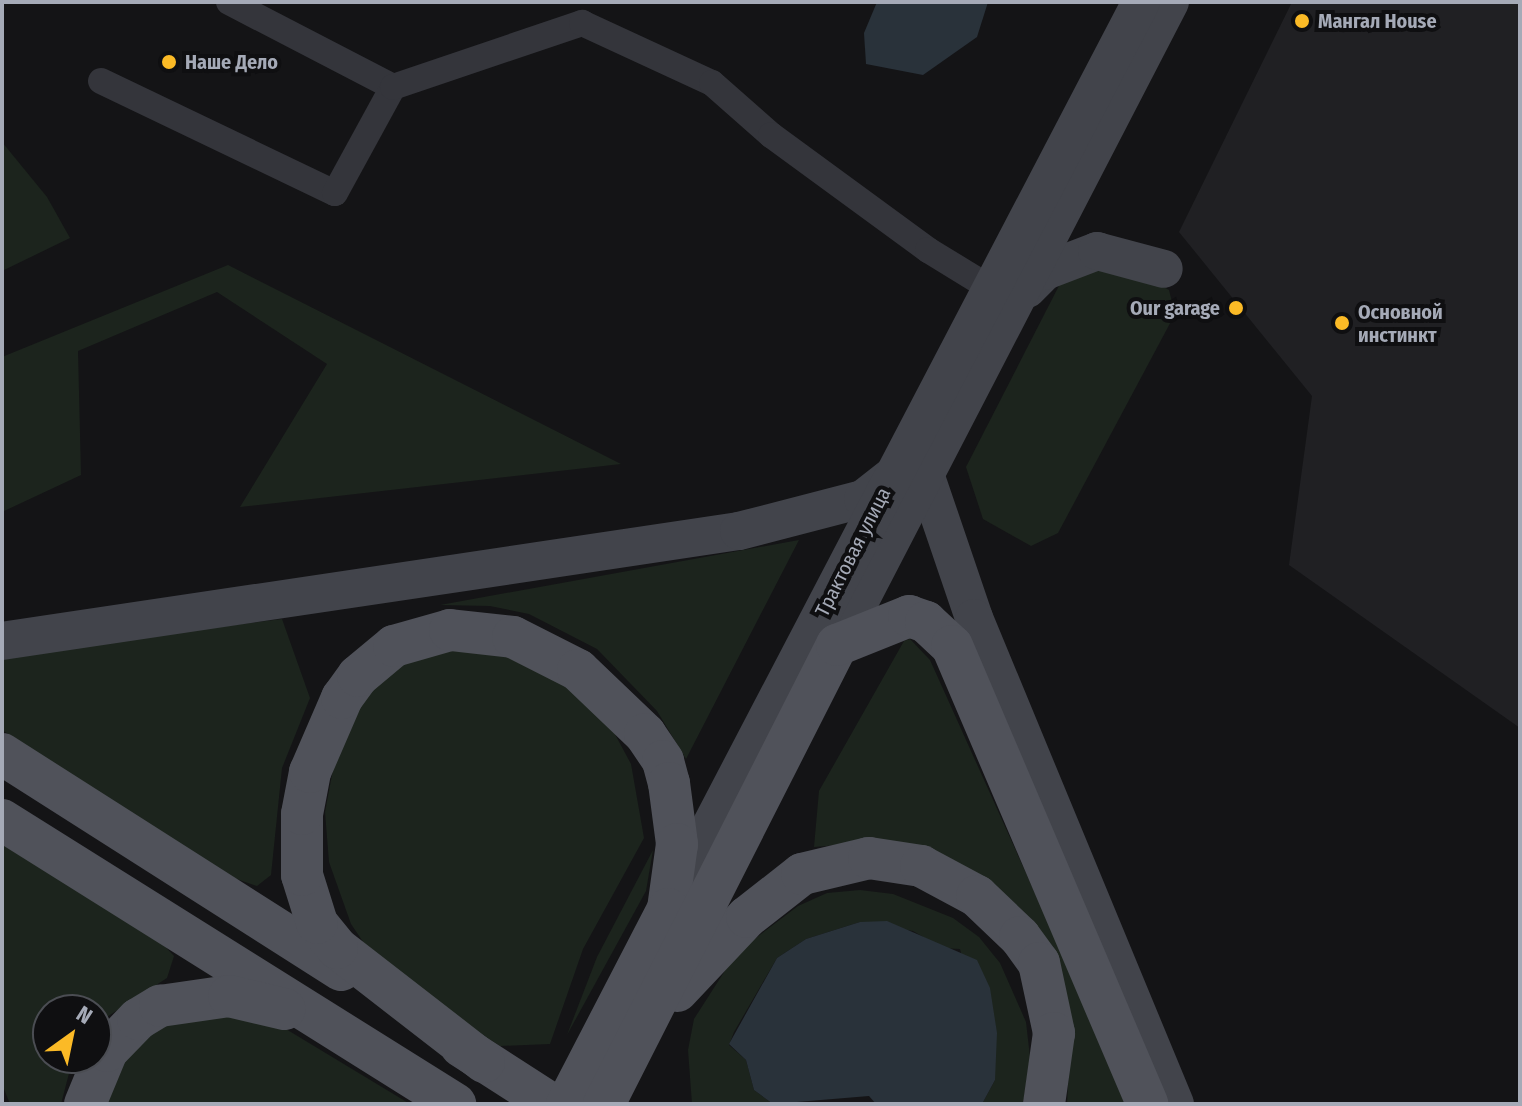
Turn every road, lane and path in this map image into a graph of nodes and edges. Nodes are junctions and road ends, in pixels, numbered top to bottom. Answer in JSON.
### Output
{"nodes":[{"id":1,"x":229,"y":2,"type":"edge"},
{"id":2,"x":1141,"y":2,"type":"edge"},
{"id":3,"x":1170,"y":2,"type":"edge"},
{"id":4,"x":587,"y":12,"type":"edge"},
{"id":5,"x":101,"y":81,"type":"dead end"},
{"id":6,"x":393,"y":87,"type":"junction"},
{"id":7,"x":1164,"y":269,"type":"dead end"},
{"id":8,"x":1003,"y":294,"type":"junction"},
{"id":9,"x":909,"y":475,"type":"junction"},
{"id":10,"x":2,"y":641,"type":"edge"},
{"id":11,"x":837,"y":645,"type":"junction"},
{"id":12,"x":2,"y":754,"type":"edge"},
{"id":13,"x":2,"y":820,"type":"edge"},
{"id":14,"x":668,"y":909,"type":"junction"},
{"id":15,"x":636,"y":1042,"type":"junction"},
{"id":16,"x":484,"y":1062,"type":"junction"},
{"id":17,"x":85,"y":1104,"type":"edge"},
{"id":18,"x":455,"y":1104,"type":"edge"},
{"id":19,"x":551,"y":1104,"type":"edge"},
{"id":20,"x":567,"y":1104,"type":"edge"},
{"id":21,"x":604,"y":1104,"type":"edge"},
{"id":22,"x":1044,"y":1104,"type":"edge"},
{"id":23,"x":1147,"y":1104,"type":"edge"},
{"id":24,"x":1175,"y":1104,"type":"edge"}],
"edges":[{"from":1,"to":6,"type":"street"},
{"from":2,"to":8,"type":"main road","name":"Трактовая улица"},
{"from":3,"to":8,"type":"main road","name":"Трактовая улица"},
{"from":4,"to":6,"type":"street"},
{"from":4,"to":8,"type":"street"},
{"from":5,"to":6,"type":"street"},
{"from":7,"to":8,"type":"main road"},
{"from":8,"to":9,"type":"main road","name":"Трактовая улица"},
{"from":9,"to":10,"type":"main road"},
{"from":9,"to":11,"type":"main road","name":"Трактовая улица"},
{"from":9,"to":14,"type":"main road","name":"Трактовая улица"},
{"from":9,"to":24,"type":"main road"},
{"from":11,"to":15,"type":"main road","name":"Трактовая улица"},
{"from":11,"to":23,"type":"main road"},
{"from":12,"to":16,"type":"main road"},
{"from":13,"to":18,"type":"main road"},
{"from":14,"to":16,"type":"main road"},
{"from":14,"to":20,"type":"main road","name":"Трактовая улица"},
{"from":15,"to":21,"type":"main road","name":"Трактовая улица"},
{"from":15,"to":22,"type":"main road"},
{"from":16,"to":19,"type":"main road"},
{"from":17,"to":18,"type":"main road"}]}
